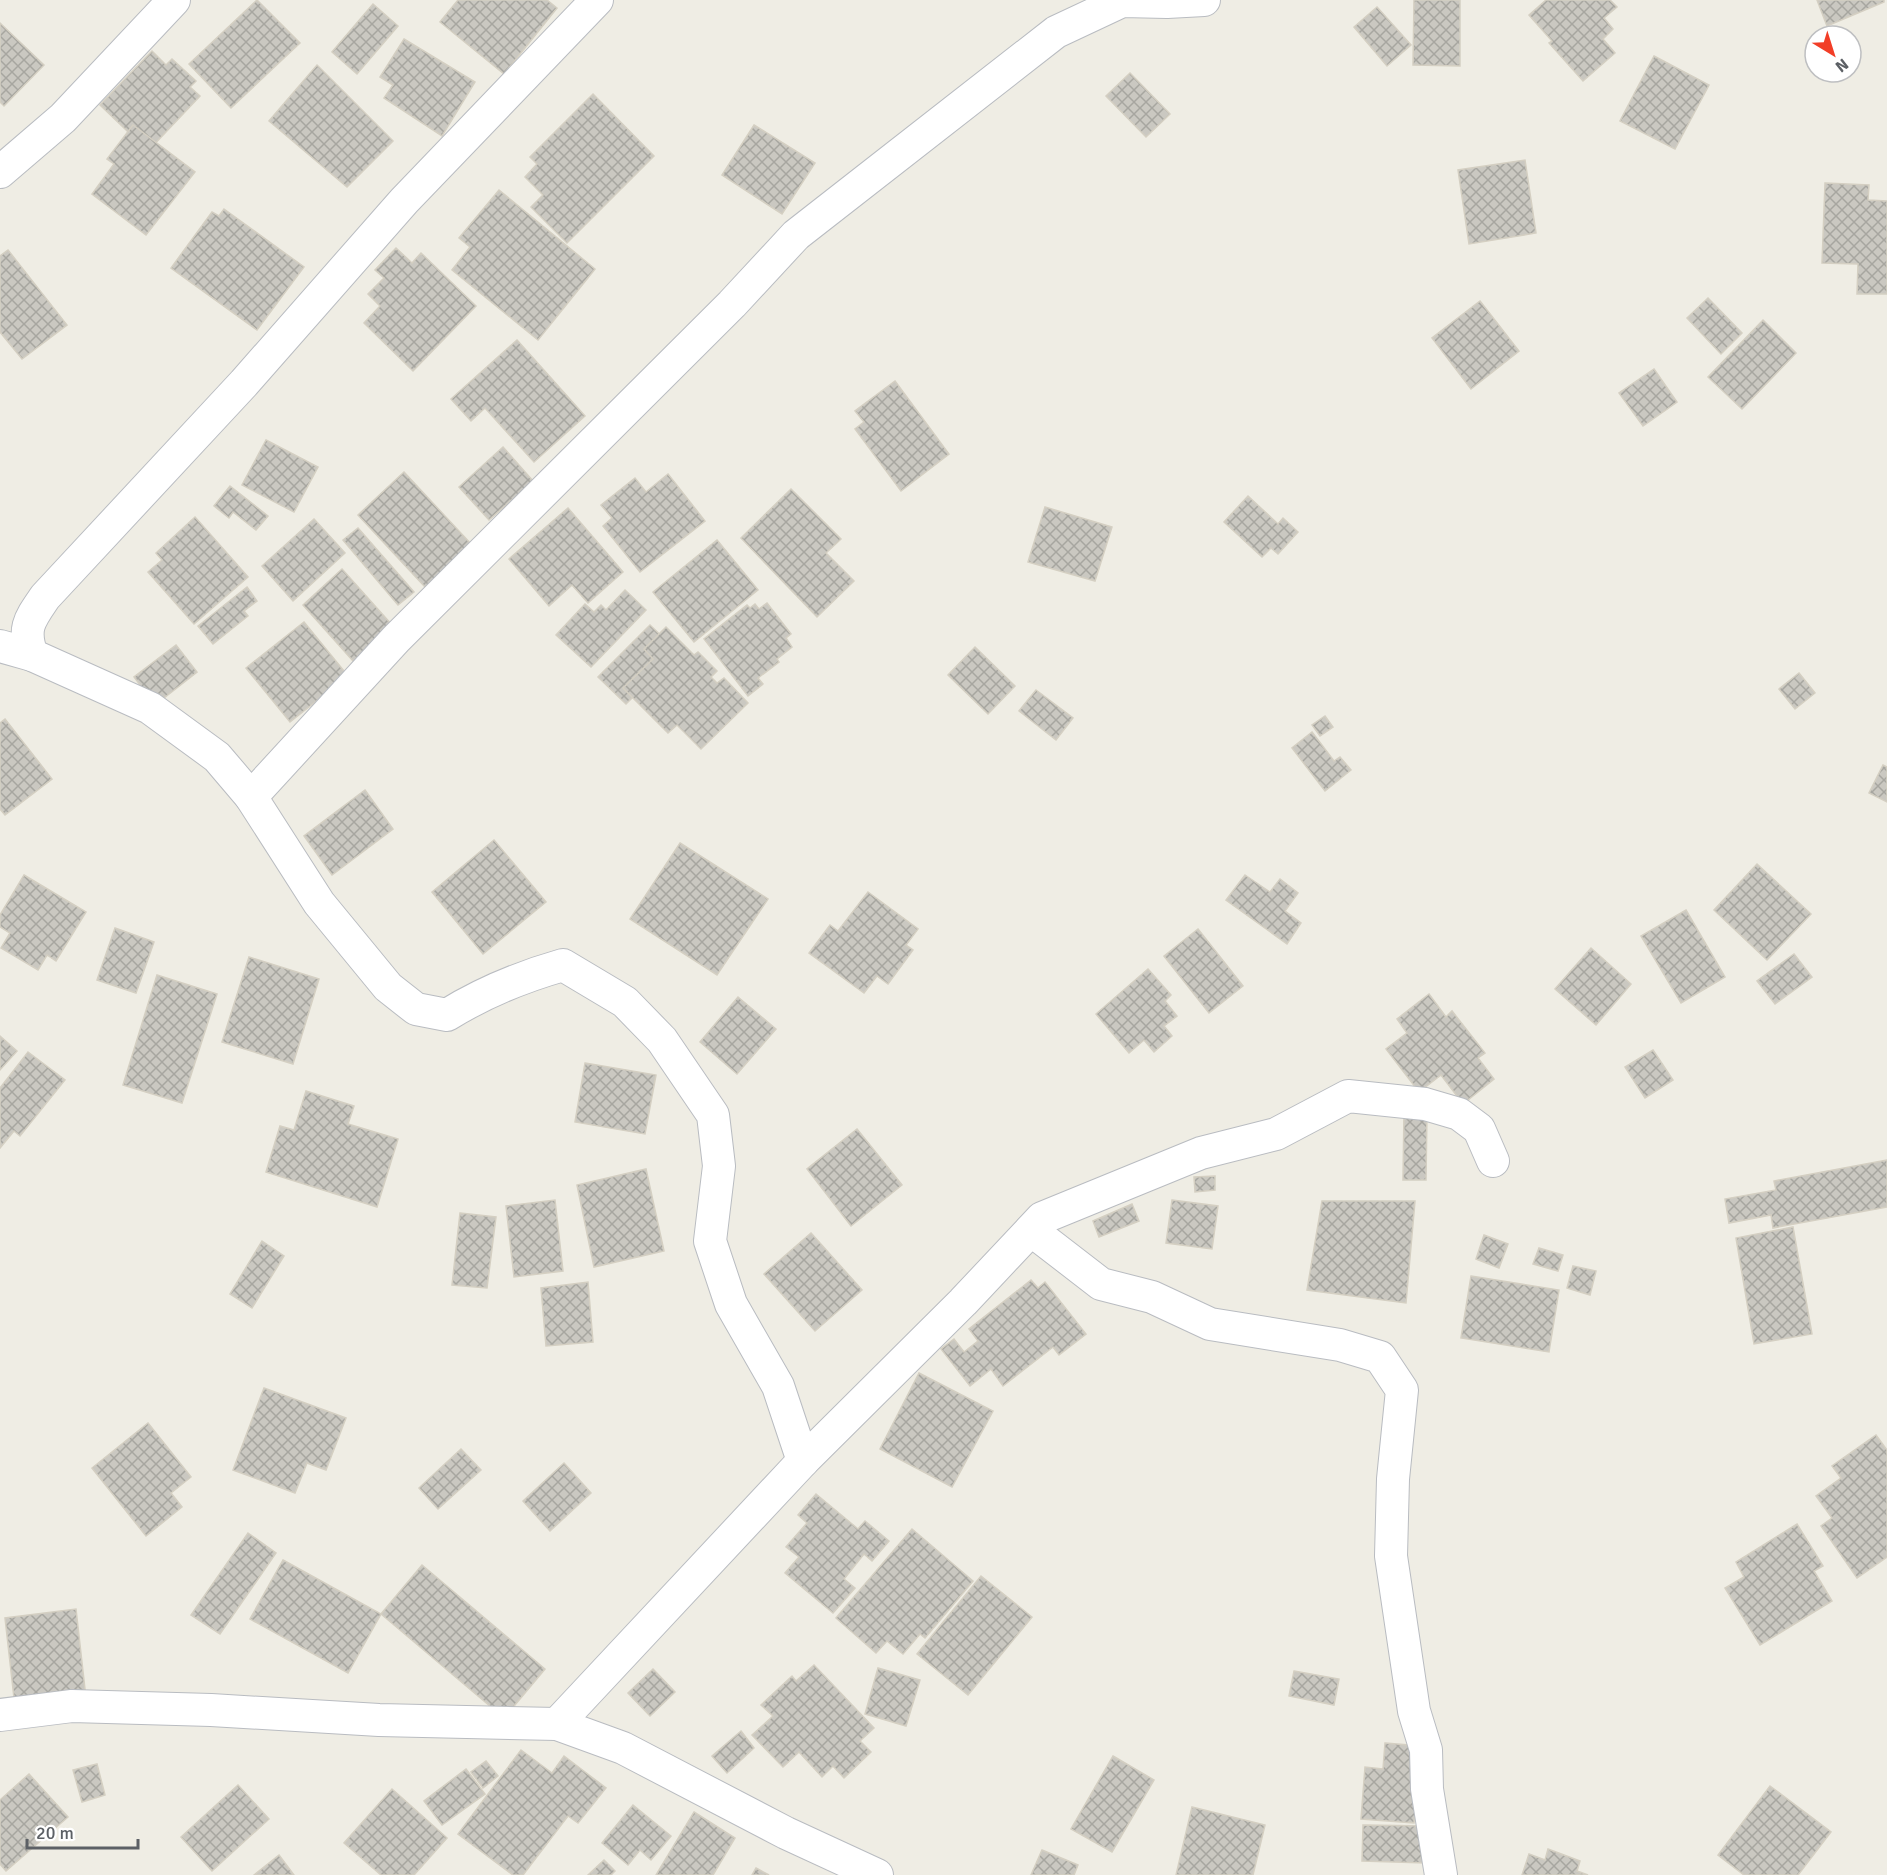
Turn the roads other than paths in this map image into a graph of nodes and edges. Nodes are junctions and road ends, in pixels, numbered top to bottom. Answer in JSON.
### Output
{"nodes":[{"id":1,"x":174,"y":0,"type":"edge"},
{"id":2,"x":597,"y":0,"type":"edge"},
{"id":3,"x":1204,"y":0,"type":"edge"},
{"id":4,"x":0,"y":172,"type":"edge"},
{"id":5,"x":0,"y":646,"type":"edge"},
{"id":6,"x":32,"y":655,"type":"junction"},
{"id":7,"x":251,"y":797,"type":"junction"},
{"id":8,"x":1493,"y":1161,"type":"dead end"},
{"id":9,"x":1031,"y":1230,"type":"junction"},
{"id":10,"x":803,"y":1461,"type":"junction"},
{"id":11,"x":0,"y":1715,"type":"edge"},
{"id":12,"x":557,"y":1724,"type":"junction"},
{"id":13,"x":877,"y":1875,"type":"edge"},
{"id":14,"x":1441,"y":1875,"type":"edge"}],
"edges":[{"from":1,"to":4,"type":"street"},
{"from":2,"to":6,"type":"street"},
{"from":3,"to":7,"type":"street"},
{"from":5,"to":6,"type":"street"},
{"from":6,"to":7,"type":"street"},
{"from":7,"to":10,"type":"street"},
{"from":8,"to":9,"type":"street"},
{"from":9,"to":10,"type":"street"},
{"from":9,"to":14,"type":"street"},
{"from":10,"to":12,"type":"street"},
{"from":11,"to":12,"type":"street"},
{"from":12,"to":13,"type":"street"}]}
